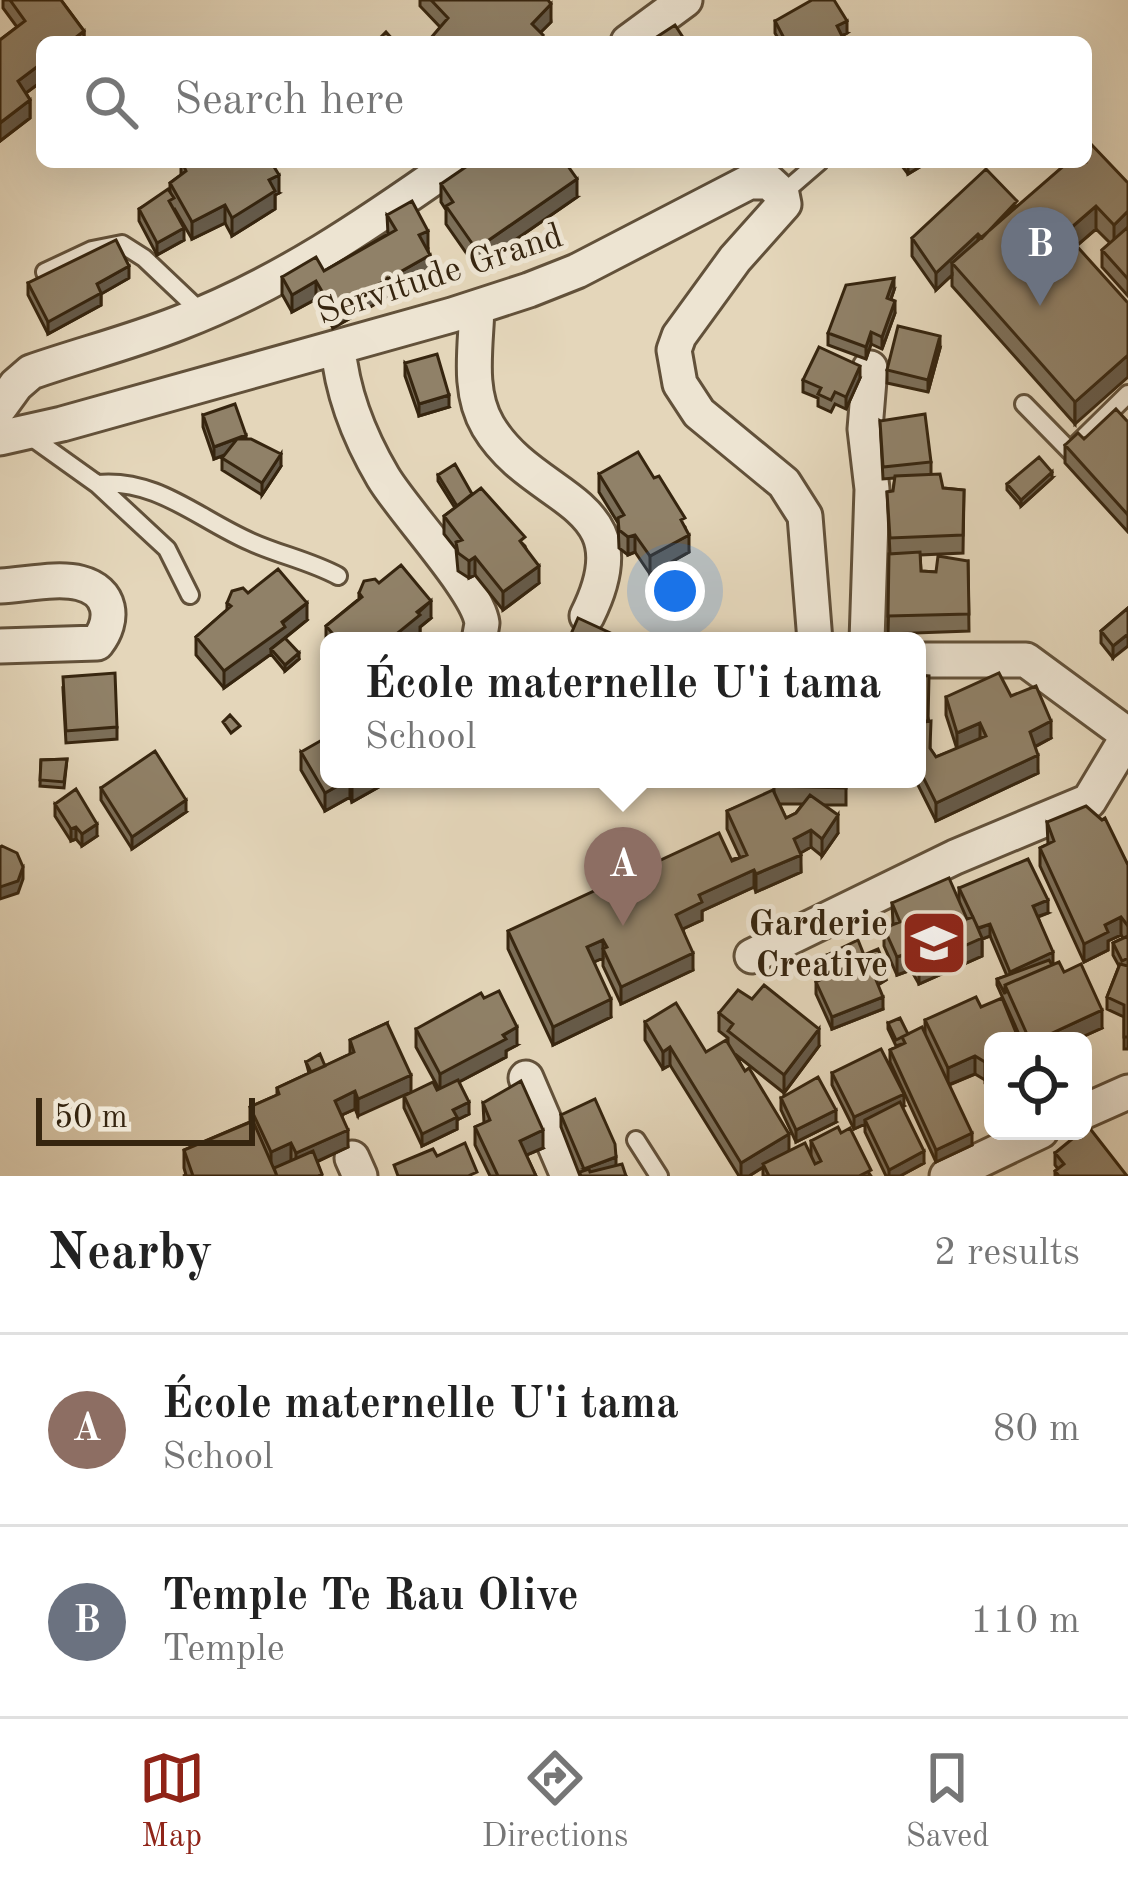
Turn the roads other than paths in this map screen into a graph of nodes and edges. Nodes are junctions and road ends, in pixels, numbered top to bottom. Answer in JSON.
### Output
{"nodes":[{"id":1,"x":685,"y":0,"type":"edge"},
{"id":2,"x":636,"y":36,"type":"edge"},
{"id":3,"x":448,"y":168,"type":"edge"},
{"id":4,"x":812,"y":168,"type":"edge"},
{"id":5,"x":782,"y":194,"type":"junction"},
{"id":6,"x":45,"y":272,"type":"edge"},
{"id":7,"x":477,"y":307,"type":"junction"},
{"id":8,"x":202,"y":313,"type":"junction"},
{"id":9,"x":338,"y":347,"type":"junction"},
{"id":10,"x":871,"y":368,"type":"dead end"},
{"id":11,"x":1128,"y":394,"type":"edge"},
{"id":12,"x":1024,"y":404,"type":"dead end"},
{"id":13,"x":0,"y":407,"type":"edge"},
{"id":14,"x":13,"y":435,"type":"edge"},
{"id":15,"x":97,"y":484,"type":"junction"},
{"id":16,"x":338,"y":576,"type":"dead end"},
{"id":17,"x":0,"y":586,"type":"edge"},
{"id":18,"x":190,"y":595,"type":"dead end"},
{"id":19,"x":587,"y":616,"type":"edge"},
{"id":20,"x":480,"y":632,"type":"edge"},
{"id":21,"x":814,"y":632,"type":"edge"},
{"id":22,"x":867,"y":632,"type":"edge"},
{"id":23,"x":0,"y":646,"type":"edge"},
{"id":24,"x":926,"y":660,"type":"edge"},
{"id":25,"x":1128,"y":735,"type":"edge"},
{"id":26,"x":752,"y":956,"type":"dead end"},
{"id":27,"x":526,"y":1078,"type":"edge"},
{"id":28,"x":1128,"y":1092,"type":"edge"},
{"id":29,"x":1092,"y":1108,"type":"edge"},
{"id":30,"x":637,"y":1140,"type":"dead end"},
{"id":31,"x":1022,"y":1140,"type":"edge"},
{"id":32,"x":568,"y":1176,"type":"edge"},
{"id":33,"x":659,"y":1176,"type":"edge"},
{"id":34,"x":947,"y":1176,"type":"edge"}],
"edges":[{"from":1,"to":2,"type":"street"},
{"from":3,"to":8,"type":"street"},
{"from":4,"to":5,"type":"lane"},
{"from":5,"to":7,"type":"street","name":"Servitude Grand"},
{"from":5,"to":21,"type":"street"},
{"from":6,"to":8,"type":"lane"},
{"from":7,"to":9,"type":"street","name":"Servitude Grand"},
{"from":7,"to":19,"type":"street"},
{"from":8,"to":13,"type":"street"},
{"from":9,"to":14,"type":"street","name":"Servitude Grand"},
{"from":9,"to":20,"type":"street"},
{"from":10,"to":22,"type":"street"},
{"from":11,"to":12,"type":"lane"},
{"from":14,"to":15,"type":"lane"},
{"from":15,"to":16,"type":"lane"},
{"from":15,"to":18,"type":"lane"},
{"from":17,"to":23,"type":"street"},
{"from":24,"to":25,"type":"street"},
{"from":25,"to":26,"type":"street"},
{"from":27,"to":32,"type":"street"},
{"from":28,"to":29,"type":"street"},
{"from":30,"to":33,"type":"lane"},
{"from":31,"to":34,"type":"street"}]}
